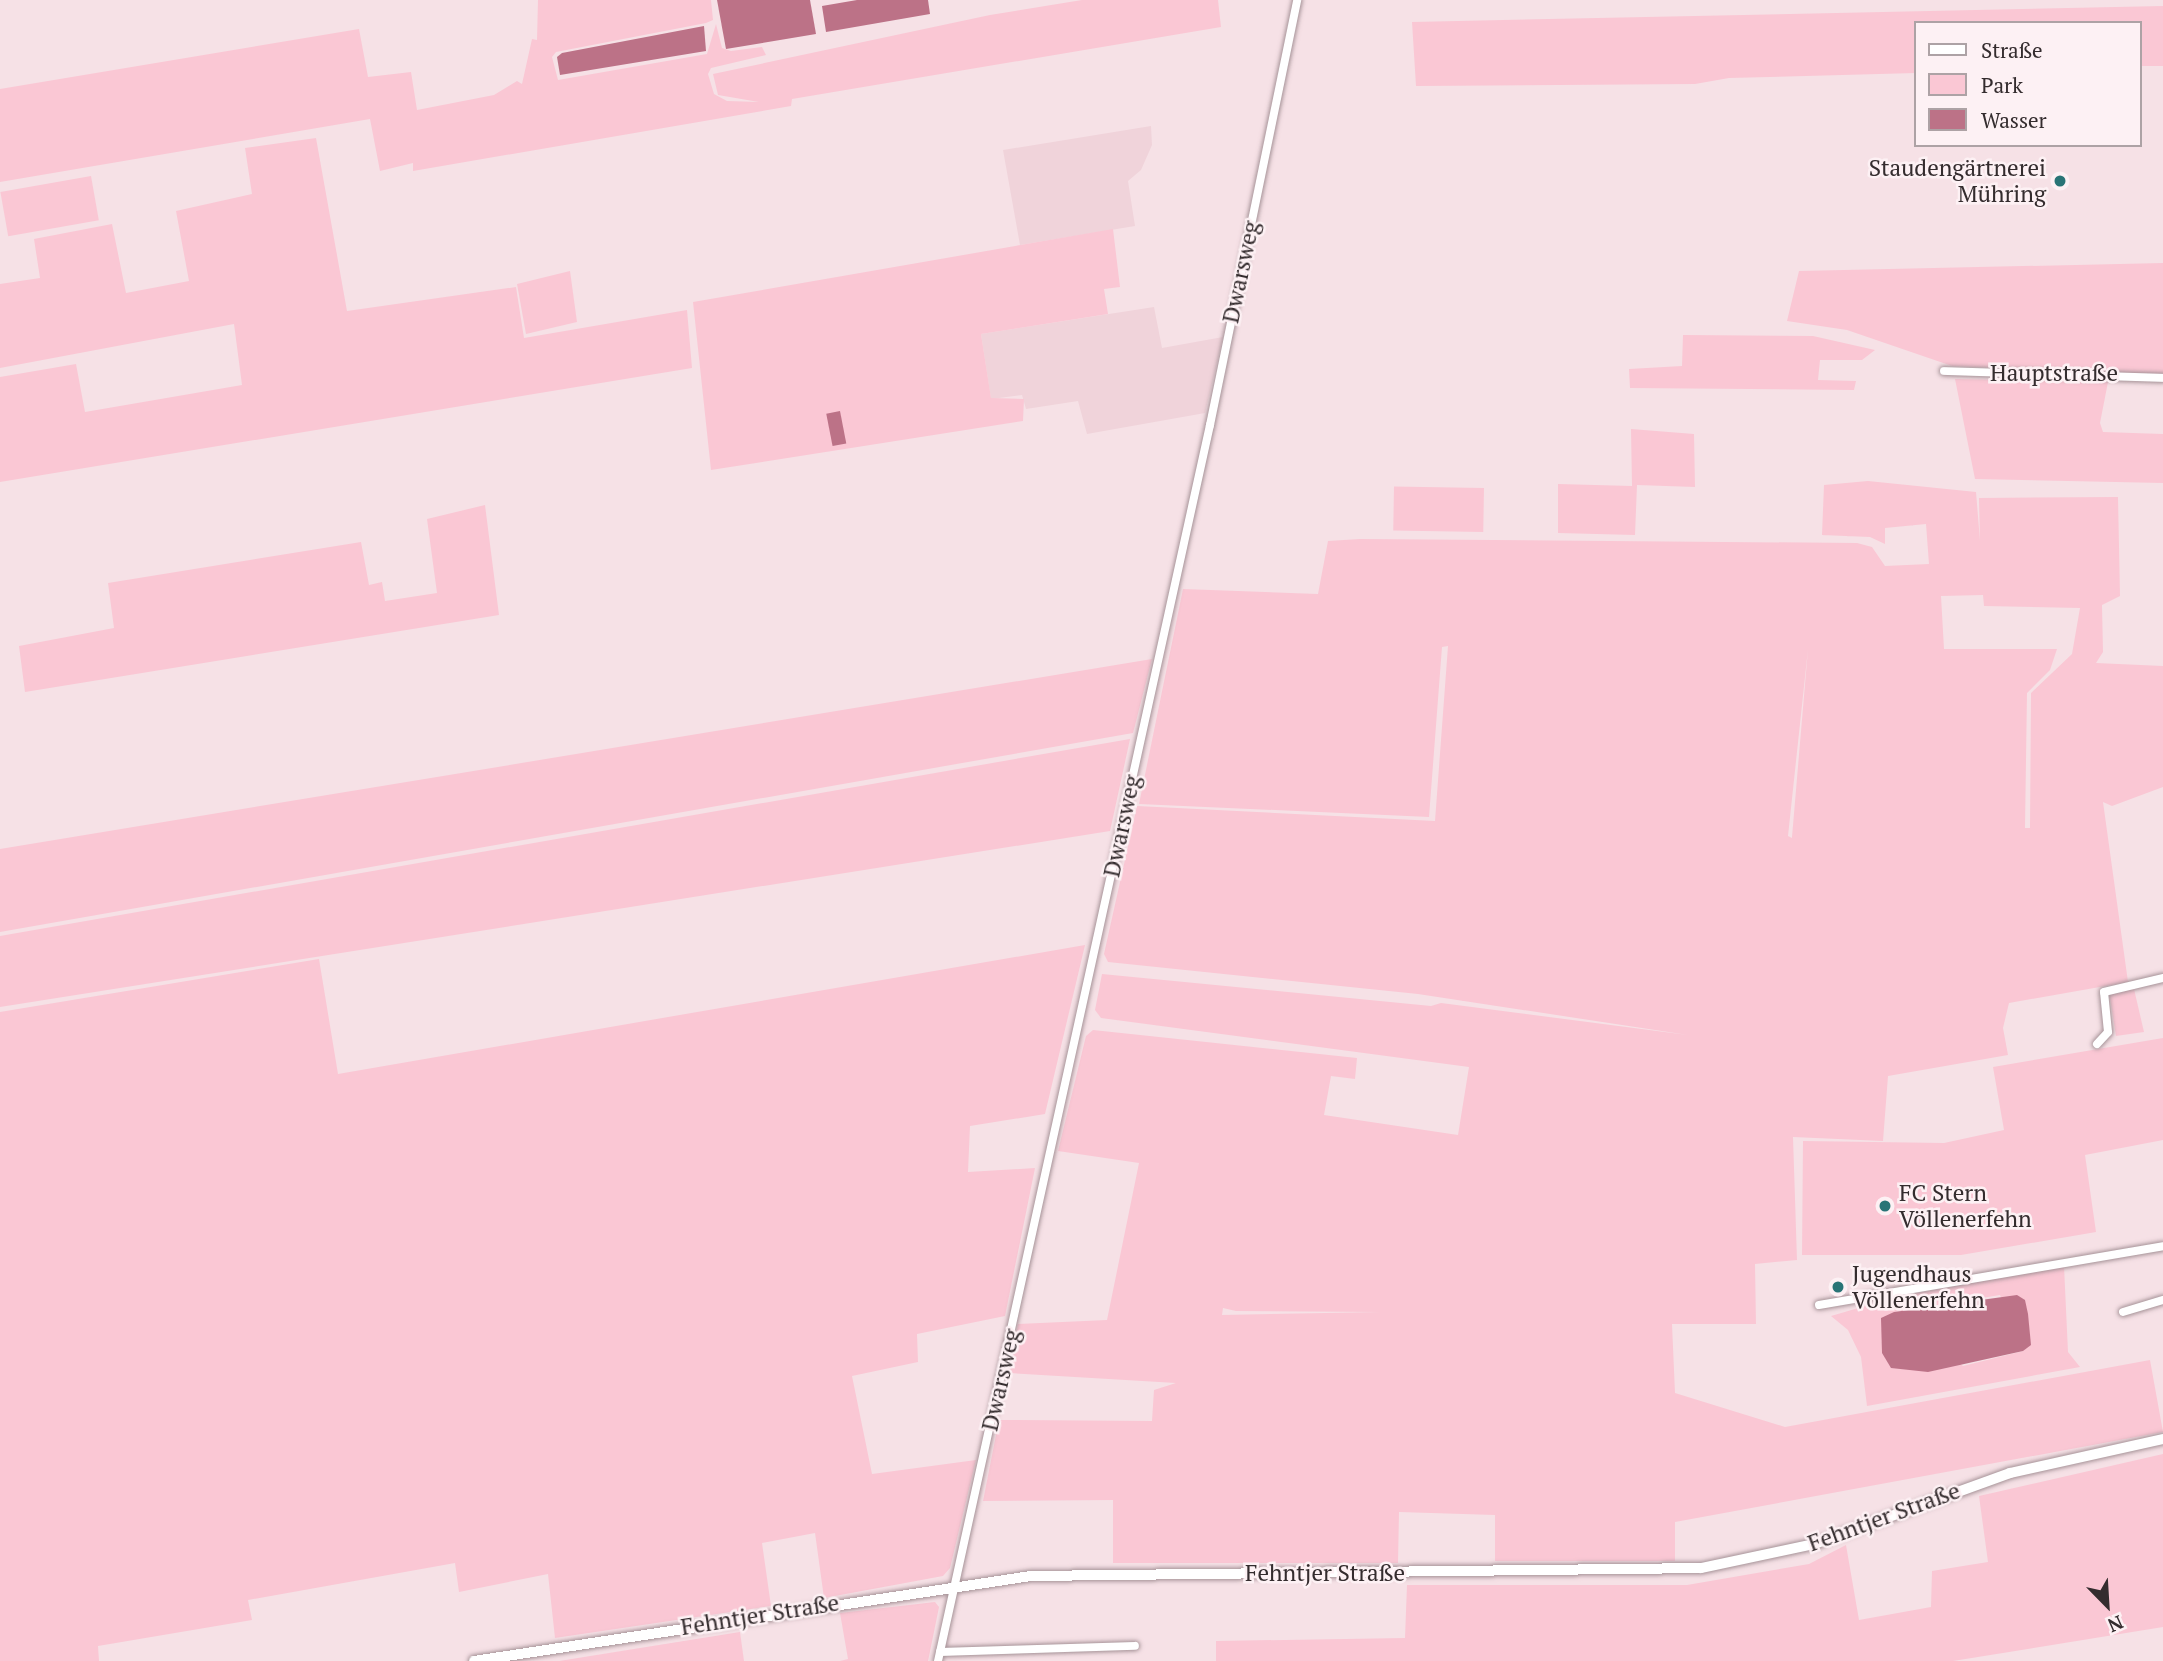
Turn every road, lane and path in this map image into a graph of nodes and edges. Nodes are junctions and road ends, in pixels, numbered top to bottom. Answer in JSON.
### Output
{"nodes":[{"id":1,"x":1297,"y":0,"type":"edge"},
{"id":2,"x":1944,"y":371,"type":"dead end"},
{"id":3,"x":2163,"y":378,"type":"edge"},
{"id":4,"x":2163,"y":978,"type":"edge"},
{"id":5,"x":2097,"y":1044,"type":"dead end"},
{"id":6,"x":2163,"y":1246,"type":"edge"},
{"id":7,"x":2163,"y":1300,"type":"edge"},
{"id":8,"x":1819,"y":1305,"type":"dead end"},
{"id":9,"x":2123,"y":1312,"type":"dead end"},
{"id":10,"x":2163,"y":1439,"type":"edge"},
{"id":11,"x":955,"y":1585,"type":"junction"},
{"id":12,"x":1135,"y":1646,"type":"dead end"},
{"id":13,"x":939,"y":1656,"type":"edge"},
{"id":14,"x":474,"y":1661,"type":"edge"}],
"edges":[{"from":1,"to":11,"type":"street","name":"Dwarsweg"},
{"from":2,"to":3,"type":"street","name":"Hauptstraße"},
{"from":4,"to":5,"type":"street"},
{"from":6,"to":8,"type":"street"},
{"from":7,"to":9,"type":"street"},
{"from":10,"to":11,"type":"street","name":"Fehntjer Straße"},
{"from":11,"to":13,"type":"street","name":"Dwarsweg"},
{"from":11,"to":14,"type":"street","name":"Fehntjer Straße"},
{"from":12,"to":13,"type":"street","name":"Dwarsweg"}]}
